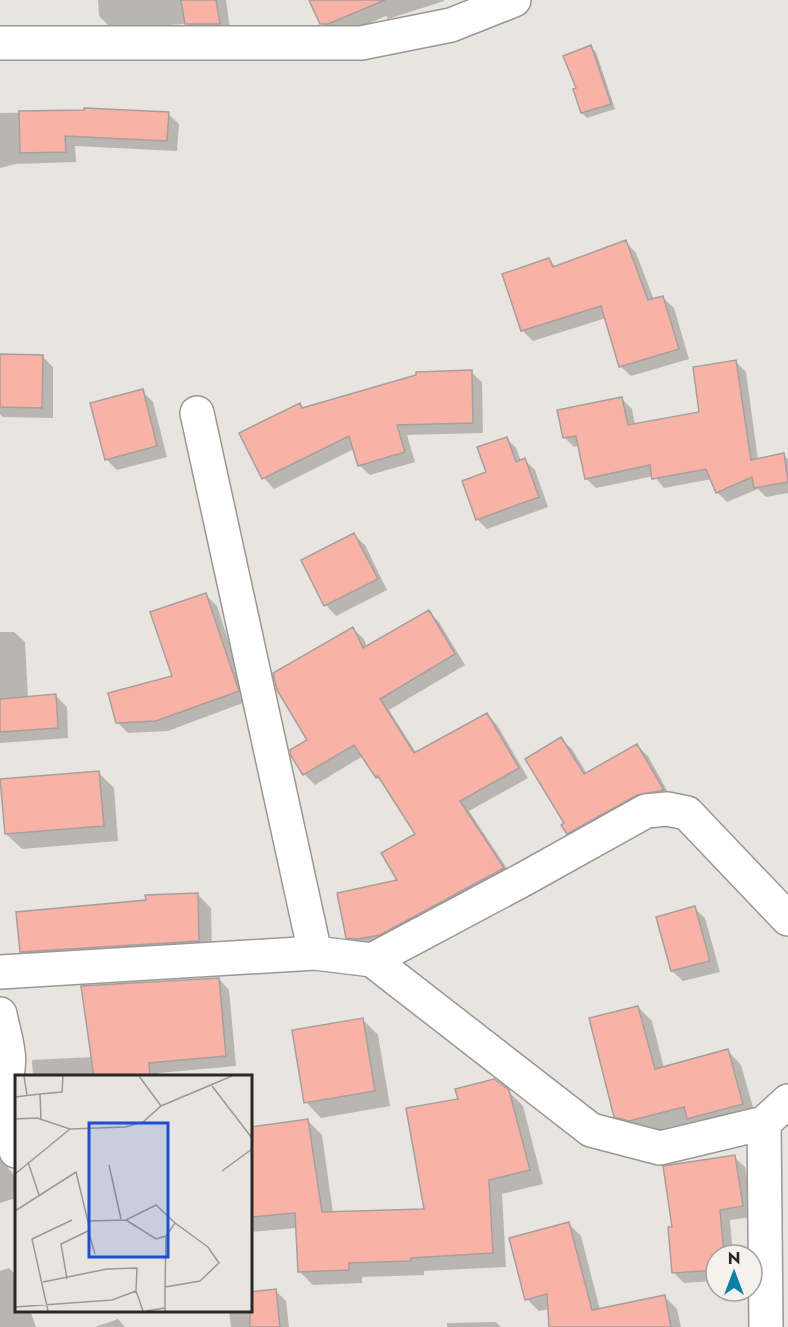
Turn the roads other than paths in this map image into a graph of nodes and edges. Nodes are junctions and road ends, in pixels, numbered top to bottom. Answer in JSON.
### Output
{"nodes":[{"id":1,"x":514,"y":0,"type":"edge"},
{"id":2,"x":0,"y":43,"type":"edge"},
{"id":3,"x":197,"y":413,"type":"dead end"},
{"id":4,"x":788,"y":919,"type":"edge"},
{"id":5,"x":315,"y":953,"type":"junction"},
{"id":6,"x":372,"y":960,"type":"junction"},
{"id":7,"x":0,"y":972,"type":"edge"},
{"id":8,"x":0,"y":1014,"type":"edge"},
{"id":9,"x":0,"y":1093,"type":"edge"},
{"id":10,"x":788,"y":1101,"type":"edge"},
{"id":11,"x":764,"y":1123,"type":"junction"},
{"id":12,"x":15,"y":1147,"type":"edge"},
{"id":13,"x":766,"y":1327,"type":"edge"}],
"edges":[{"from":1,"to":2,"type":"street"},
{"from":3,"to":5,"type":"street"},
{"from":4,"to":6,"type":"street"},
{"from":5,"to":6,"type":"street"},
{"from":5,"to":7,"type":"street"},
{"from":6,"to":11,"type":"street"},
{"from":8,"to":9,"type":"street"},
{"from":9,"to":12,"type":"street"},
{"from":10,"to":11,"type":"street"},
{"from":11,"to":13,"type":"street"}]}
